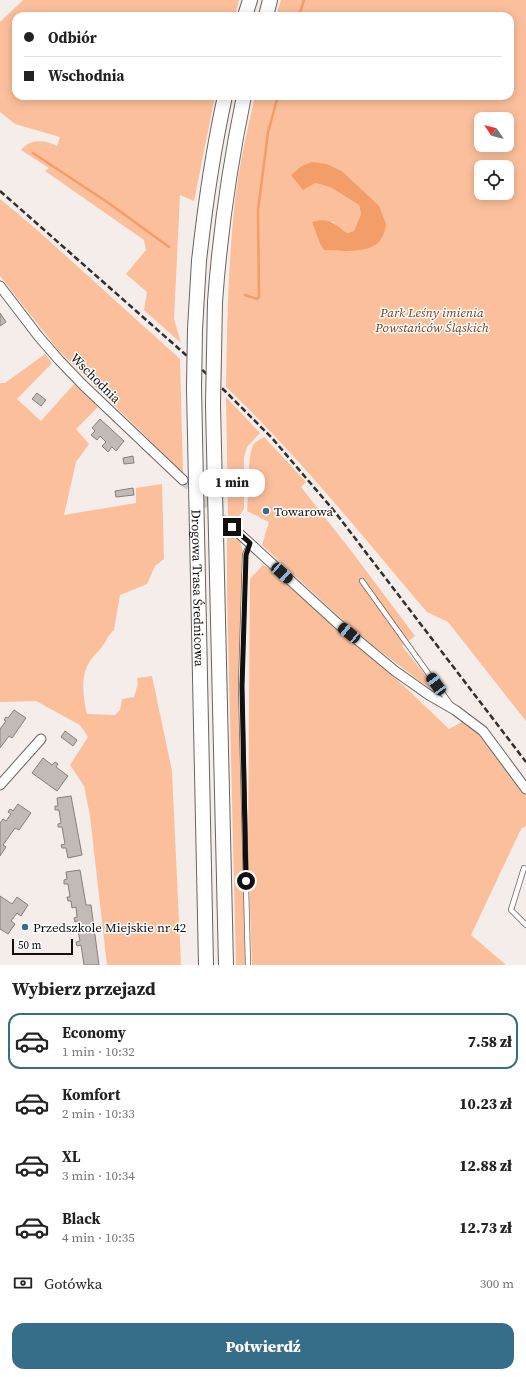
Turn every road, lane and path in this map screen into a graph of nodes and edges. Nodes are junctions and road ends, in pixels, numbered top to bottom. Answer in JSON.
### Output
{"nodes":[{"id":1,"x":250,"y":0,"type":"edge"},
{"id":2,"x":270,"y":0,"type":"edge"},
{"id":3,"x":247,"y":12,"type":"edge"},
{"id":4,"x":267,"y":12,"type":"edge"},
{"id":5,"x":224,"y":100,"type":"edge"},
{"id":6,"x":243,"y":100,"type":"edge"},
{"id":7,"x":0,"y":286,"type":"edge"},
{"id":8,"x":183,"y":480,"type":"tunnel mouth"},
{"id":9,"x":232,"y":527,"type":"tunnel mouth"},
{"id":10,"x":250,"y":543,"type":"junction"},
{"id":11,"x":362,"y":582,"type":"dead end"},
{"id":12,"x":455,"y":710,"type":"junction"},
{"id":13,"x":41,"y":739,"type":"dead end"},
{"id":14,"x":0,"y":785,"type":"edge"},
{"id":15,"x":526,"y":790,"type":"edge"},
{"id":16,"x":524,"y":868,"type":"dead end"},
{"id":17,"x":526,"y":925,"type":"edge"},
{"id":18,"x":206,"y":965,"type":"edge"},
{"id":19,"x":226,"y":965,"type":"edge"},
{"id":20,"x":248,"y":965,"type":"edge"}],
"edges":[{"from":1,"to":3,"type":"main road"},
{"from":2,"to":4,"type":"main road"},
{"from":5,"to":18,"type":"main road","name":"Drogowa Trasa Średnicowa","bridge":true},
{"from":6,"to":19,"type":"main road","name":"Drogowa Trasa Średnicowa","bridge":true},
{"from":7,"to":8,"type":"street","name":"Wschodnia"},
{"from":9,"to":10,"type":"street"},
{"from":10,"to":12,"type":"street"},
{"from":10,"to":20,"type":"lane"},
{"from":11,"to":12,"type":"lane"},
{"from":12,"to":15,"type":"street"},
{"from":13,"to":14,"type":"street"},
{"from":16,"to":17,"type":"lane"}]}
